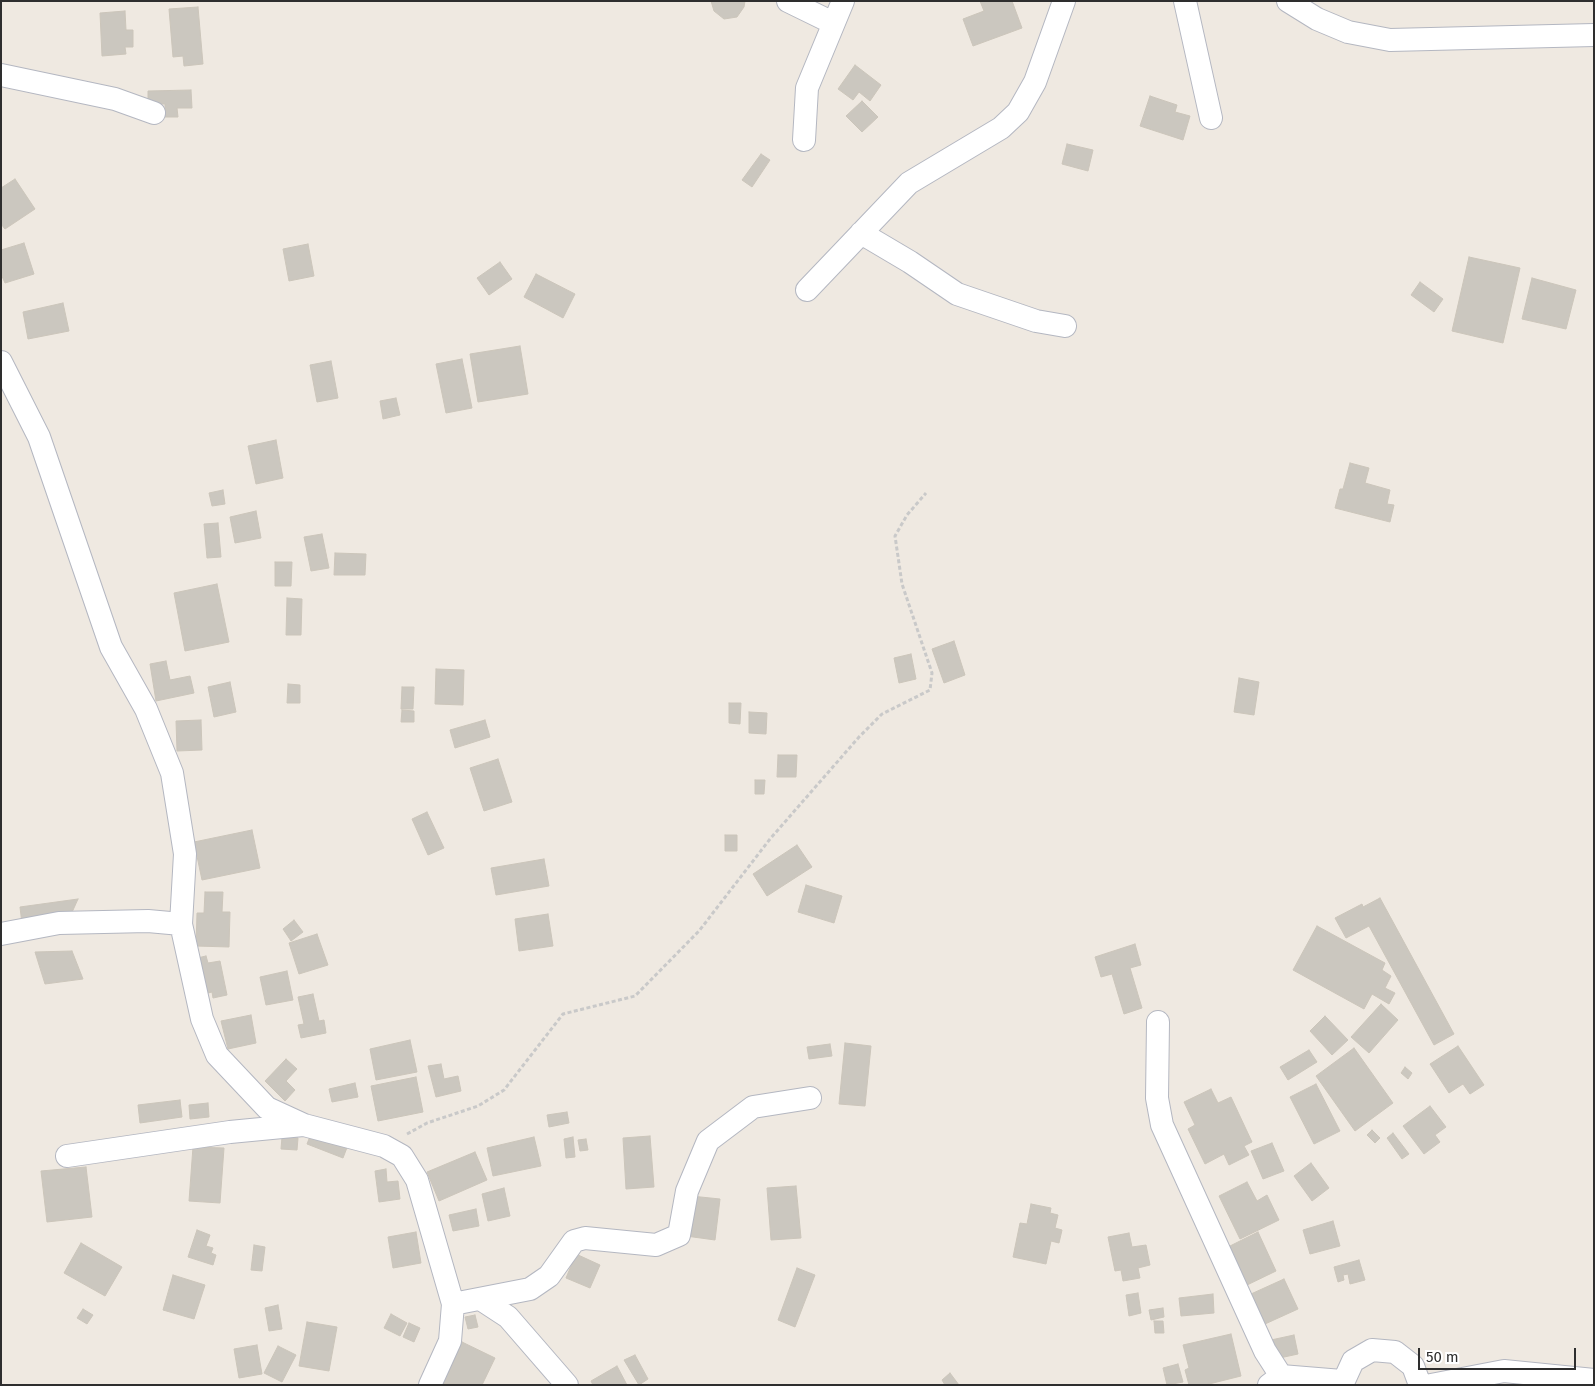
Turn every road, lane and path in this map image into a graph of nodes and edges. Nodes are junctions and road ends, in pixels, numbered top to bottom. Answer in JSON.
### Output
{"nodes":[{"id":1,"x":788,"y":1,"type":"edge"},
{"id":2,"x":843,"y":1,"type":"edge"},
{"id":3,"x":1064,"y":1,"type":"edge"},
{"id":4,"x":1184,"y":1,"type":"edge"},
{"id":5,"x":1288,"y":1,"type":"edge"},
{"id":6,"x":833,"y":23,"type":"junction"},
{"id":7,"x":1594,"y":35,"type":"edge"},
{"id":8,"x":1,"y":75,"type":"edge"},
{"id":9,"x":154,"y":113,"type":"dead end"},
{"id":10,"x":1211,"y":118,"type":"dead end"},
{"id":11,"x":804,"y":140,"type":"dead end"},
{"id":12,"x":861,"y":233,"type":"junction"},
{"id":13,"x":806,"y":290,"type":"dead end"},
{"id":14,"x":1065,"y":326,"type":"dead end"},
{"id":15,"x":1,"y":362,"type":"edge"},
{"id":16,"x":926,"y":493,"type":"dead end"},
{"id":17,"x":181,"y":924,"type":"junction"},
{"id":18,"x":1,"y":934,"type":"edge"},
{"id":19,"x":1158,"y":1022,"type":"dead end"},
{"id":20,"x":810,"y":1098,"type":"dead end"},
{"id":21,"x":304,"y":1125,"type":"junction"},
{"id":22,"x":384,"y":1146,"type":"junction"},
{"id":23,"x":66,"y":1156,"type":"dead end"},
{"id":24,"x":482,"y":1300,"type":"junction"},
{"id":25,"x":453,"y":1304,"type":"junction"},
{"id":26,"x":1275,"y":1380,"type":"edge"},
{"id":27,"x":1594,"y":1380,"type":"edge"},
{"id":28,"x":1342,"y":1383,"type":"edge"},
{"id":29,"x":430,"y":1385,"type":"edge"},
{"id":30,"x":567,"y":1385,"type":"edge"},
{"id":31,"x":1420,"y":1385,"type":"edge"},
{"id":32,"x":1431,"y":1385,"type":"edge"}],
"edges":[{"from":1,"to":6,"type":"street"},
{"from":2,"to":6,"type":"street"},
{"from":3,"to":12,"type":"street"},
{"from":4,"to":10,"type":"street"},
{"from":5,"to":7,"type":"street"},
{"from":6,"to":11,"type":"street"},
{"from":8,"to":9,"type":"street"},
{"from":12,"to":13,"type":"street"},
{"from":12,"to":14,"type":"street"},
{"from":15,"to":17,"type":"street"},
{"from":16,"to":22,"type":"path"},
{"from":17,"to":18,"type":"street"},
{"from":17,"to":21,"type":"street"},
{"from":19,"to":26,"type":"street"},
{"from":20,"to":24,"type":"street"},
{"from":21,"to":22,"type":"street"},
{"from":21,"to":23,"type":"street"},
{"from":22,"to":25,"type":"street"},
{"from":24,"to":25,"type":"street"},
{"from":24,"to":30,"type":"street"},
{"from":25,"to":29,"type":"street"},
{"from":26,"to":28,"type":"street"},
{"from":27,"to":32,"type":"street"},
{"from":28,"to":31,"type":"street"}]}
